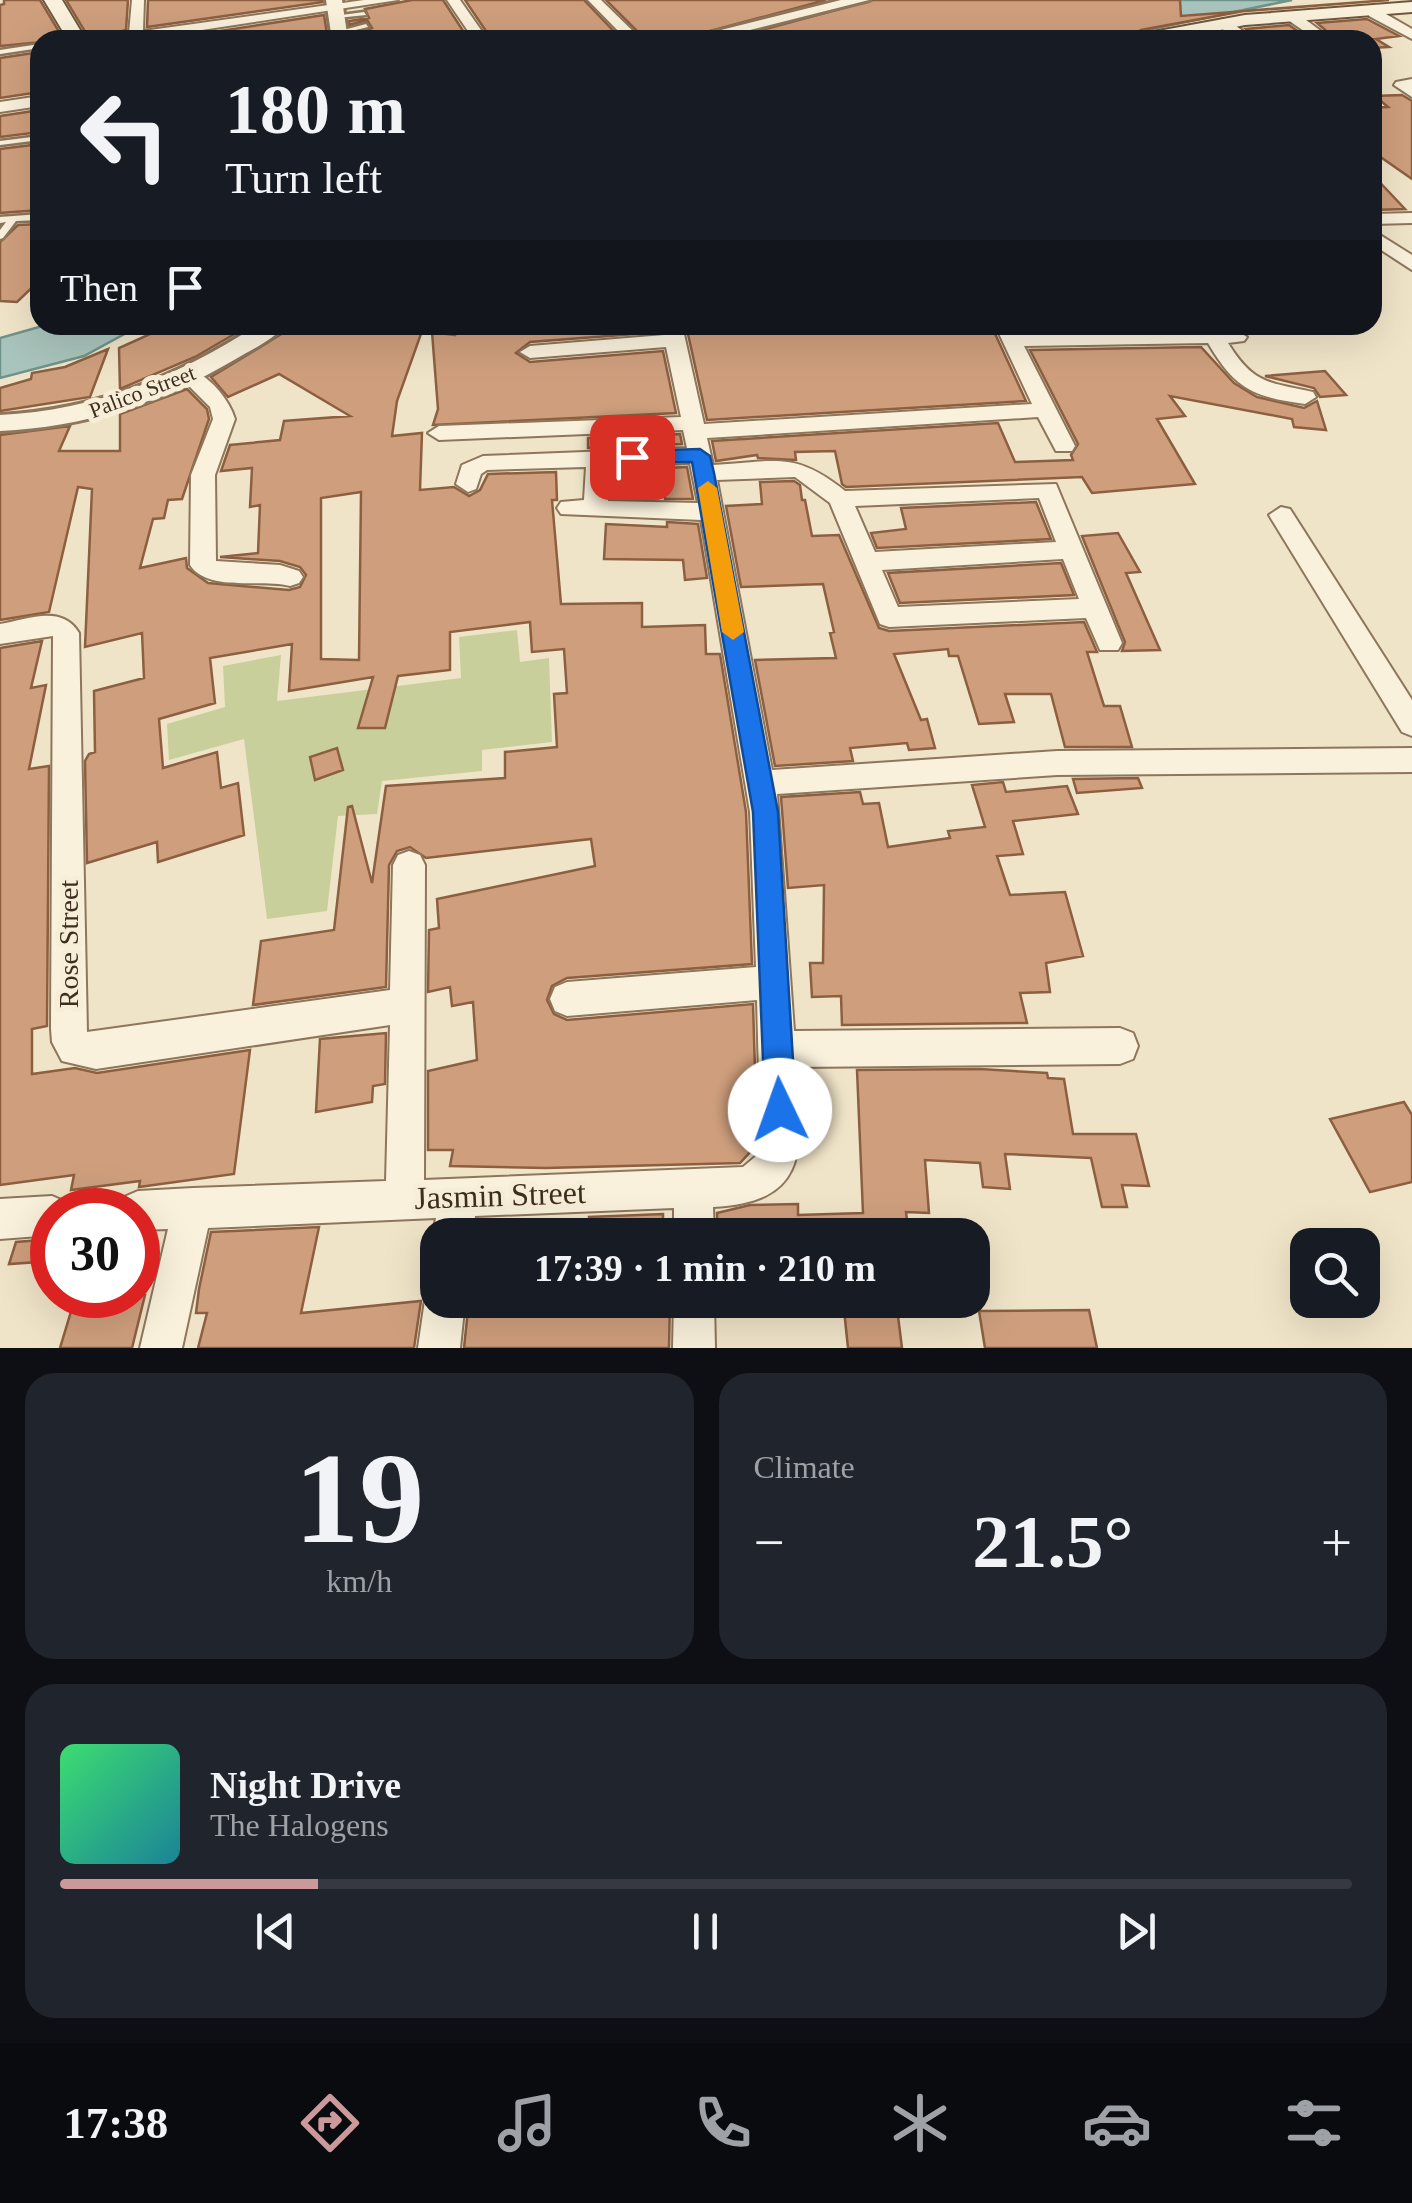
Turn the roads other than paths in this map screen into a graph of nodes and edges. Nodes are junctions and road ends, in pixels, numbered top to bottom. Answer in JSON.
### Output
{"nodes":[{"id":1,"x":53,"y":0,"type":"edge"},
{"id":2,"x":138,"y":0,"type":"edge"},
{"id":3,"x":392,"y":0,"type":"edge"},
{"id":4,"x":453,"y":0,"type":"edge"},
{"id":5,"x":594,"y":0,"type":"edge"},
{"id":6,"x":861,"y":0,"type":"edge"},
{"id":7,"x":1412,"y":8,"type":"edge"},
{"id":8,"x":1374,"y":13,"type":"junction"},
{"id":9,"x":364,"y":16,"type":"junction"},
{"id":10,"x":1293,"y":17,"type":"junction"},
{"id":11,"x":337,"y":19,"type":"edge"},
{"id":12,"x":1223,"y":23,"type":"junction"},
{"id":13,"x":72,"y":30,"type":"edge"},
{"id":14,"x":136,"y":30,"type":"edge"},
{"id":15,"x":199,"y":30,"type":"edge"},
{"id":16,"x":474,"y":30,"type":"edge"},
{"id":17,"x":626,"y":30,"type":"edge"},
{"id":18,"x":732,"y":30,"type":"edge"},
{"id":19,"x":1190,"y":30,"type":"edge"},
{"id":20,"x":1233,"y":30,"type":"edge"},
{"id":21,"x":1312,"y":30,"type":"edge"},
{"id":22,"x":1412,"y":35,"type":"edge"},
{"id":23,"x":30,"y":48,"type":"edge"},
{"id":24,"x":0,"y":52,"type":"edge"},
{"id":25,"x":1412,"y":83,"type":"edge"},
{"id":26,"x":1412,"y":93,"type":"edge"},
{"id":27,"x":30,"y":102,"type":"edge"},
{"id":28,"x":0,"y":107,"type":"edge"},
{"id":29,"x":30,"y":140,"type":"edge"},
{"id":30,"x":0,"y":144,"type":"edge"},
{"id":31,"x":30,"y":217,"type":"edge"},
{"id":32,"x":1412,"y":218,"type":"edge"},
{"id":33,"x":13,"y":219,"type":"junction"},
{"id":34,"x":1382,"y":219,"type":"edge"},
{"id":35,"x":0,"y":220,"type":"edge"},
{"id":36,"x":0,"y":235,"type":"edge"},
{"id":37,"x":1404,"y":250,"type":"edge"},
{"id":38,"x":1412,"y":264,"type":"edge"},
{"id":39,"x":256,"y":335,"type":"edge"},
{"id":40,"x":652,"y":335,"type":"edge"},
{"id":41,"x":675,"y":335,"type":"edge"},
{"id":42,"x":1008,"y":335,"type":"edge"},
{"id":43,"x":1145,"y":335,"type":"edge"},
{"id":44,"x":1214,"y":336,"type":"junction"},
{"id":45,"x":1237,"y":337,"type":"dead end"},
{"id":46,"x":530,"y":352,"type":"dead end"},
{"id":47,"x":188,"y":375,"type":"junction"},
{"id":48,"x":1306,"y":396,"type":"dead end"},
{"id":49,"x":1045,"y":410,"type":"junction"},
{"id":50,"x":0,"y":423,"type":"edge"},
{"id":51,"x":439,"y":433,"type":"dead end"},
{"id":52,"x":698,"y":446,"type":"junction"},
{"id":53,"x":1064,"y":446,"type":"dead end"},
{"id":54,"x":598,"y":458,"type":"junction"},
{"id":55,"x":468,"y":484,"type":"dead end"},
{"id":56,"x":840,"y":498,"type":"junction"},
{"id":57,"x":570,"y":508,"type":"dead end"},
{"id":58,"x":596,"y":509,"type":"junction"},
{"id":59,"x":712,"y":512,"type":"junction"},
{"id":60,"x":1281,"y":516,"type":"dead end"},
{"id":61,"x":1070,"y":550,"type":"junction"},
{"id":62,"x":864,"y":562,"type":"junction"},
{"id":63,"x":290,"y":577,"type":"dead end"},
{"id":64,"x":1096,"y":608,"type":"junction"},
{"id":65,"x":0,"y":634,"type":"edge"},
{"id":66,"x":1109,"y":643,"type":"dead end"},
{"id":67,"x":1412,"y":724,"type":"edge"},
{"id":68,"x":1412,"y":760,"type":"edge"},
{"id":69,"x":760,"y":783,"type":"junction"},
{"id":70,"x":409,"y":865,"type":"dead end"},
{"id":71,"x":775,"y":982,"type":"junction"},
{"id":72,"x":566,"y":1000,"type":"dead end"},
{"id":73,"x":407,"y":1005,"type":"junction"},
{"id":74,"x":1120,"y":1046,"type":"dead end"},
{"id":75,"x":777,"y":1049,"type":"junction"},
{"id":76,"x":693,"y":1188,"type":"junction"},
{"id":77,"x":458,"y":1196,"type":"junction"},
{"id":78,"x":405,"y":1198,"type":"junction"},
{"id":79,"x":194,"y":1208,"type":"junction"},
{"id":80,"x":160,"y":1210,"type":"edge"},
{"id":81,"x":30,"y":1217,"type":"edge"},
{"id":82,"x":455,"y":1218,"type":"edge"},
{"id":83,"x":694,"y":1218,"type":"edge"},
{"id":84,"x":0,"y":1219,"type":"edge"},
{"id":85,"x":443,"y":1318,"type":"edge"},
{"id":86,"x":694,"y":1318,"type":"edge"},
{"id":87,"x":161,"y":1348,"type":"edge"},
{"id":88,"x":439,"y":1348,"type":"edge"},
{"id":89,"x":694,"y":1348,"type":"edge"}],
"edges":[{"from":1,"to":13,"type":"main road"},
{"from":2,"to":14,"type":"street"},
{"from":3,"to":9,"type":"street"},
{"from":4,"to":16,"type":"street"},
{"from":5,"to":17,"type":"street"},
{"from":6,"to":18,"type":"street"},
{"from":7,"to":8,"type":"main road"},
{"from":8,"to":10,"type":"main road"},
{"from":8,"to":22,"type":"street"},
{"from":9,"to":11,"type":"street"},
{"from":9,"to":11,"type":"lane"},
{"from":10,"to":12,"type":"main road"},
{"from":10,"to":21,"type":"street"},
{"from":11,"to":15,"type":"street"},
{"from":12,"to":19,"type":"main road"},
{"from":12,"to":20,"type":"street"},
{"from":23,"to":24,"type":"lane"},
{"from":25,"to":26,"type":"street"},
{"from":27,"to":28,"type":"street"},
{"from":29,"to":30,"type":"lane"},
{"from":31,"to":33,"type":"lane"},
{"from":32,"to":34,"type":"street"},
{"from":33,"to":35,"type":"lane"},
{"from":33,"to":36,"type":"lane"},
{"from":37,"to":38,"type":"street"},
{"from":39,"to":47,"type":"street","name":"Palico Street"},
{"from":40,"to":46,"type":"street"},
{"from":41,"to":52,"type":"street"},
{"from":42,"to":49,"type":"street"},
{"from":43,"to":44,"type":"street"},
{"from":44,"to":45,"type":"street"},
{"from":44,"to":48,"type":"street"},
{"from":47,"to":50,"type":"street","name":"Palico Street"},
{"from":47,"to":63,"type":"street"},
{"from":49,"to":52,"type":"street"},
{"from":49,"to":53,"type":"street"},
{"from":51,"to":52,"type":"street"},
{"from":52,"to":54,"type":"street"},
{"from":52,"to":56,"type":"street"},
{"from":52,"to":59,"type":"street"},
{"from":54,"to":55,"type":"street"},
{"from":54,"to":58,"type":"street"},
{"from":56,"to":61,"type":"street"},
{"from":56,"to":62,"type":"street"},
{"from":57,"to":58,"type":"street"},
{"from":58,"to":59,"type":"street"},
{"from":59,"to":69,"type":"street"},
{"from":60,"to":67,"type":"street"},
{"from":61,"to":62,"type":"street"},
{"from":61,"to":64,"type":"street"},
{"from":62,"to":64,"type":"street"},
{"from":64,"to":66,"type":"street"},
{"from":65,"to":73,"type":"street","name":"Rose Street"},
{"from":68,"to":69,"type":"street"},
{"from":69,"to":71,"type":"street"},
{"from":70,"to":73,"type":"street"},
{"from":71,"to":72,"type":"street"},
{"from":71,"to":75,"type":"street"},
{"from":73,"to":78,"type":"street"},
{"from":74,"to":75,"type":"street"},
{"from":75,"to":76,"type":"street","name":"Jasmin Street"},
{"from":76,"to":77,"type":"street","name":"Jasmin Street"},
{"from":76,"to":83,"type":"street"},
{"from":77,"to":78,"type":"street","name":"Jasmin Street"},
{"from":77,"to":82,"type":"street"},
{"from":78,"to":79,"type":"street","name":"Jasmin Street"},
{"from":79,"to":80,"type":"street","name":"Jasmin Street"},
{"from":79,"to":87,"type":"street"},
{"from":81,"to":84,"type":"street"},
{"from":85,"to":88,"type":"street"},
{"from":86,"to":89,"type":"street"}]}
